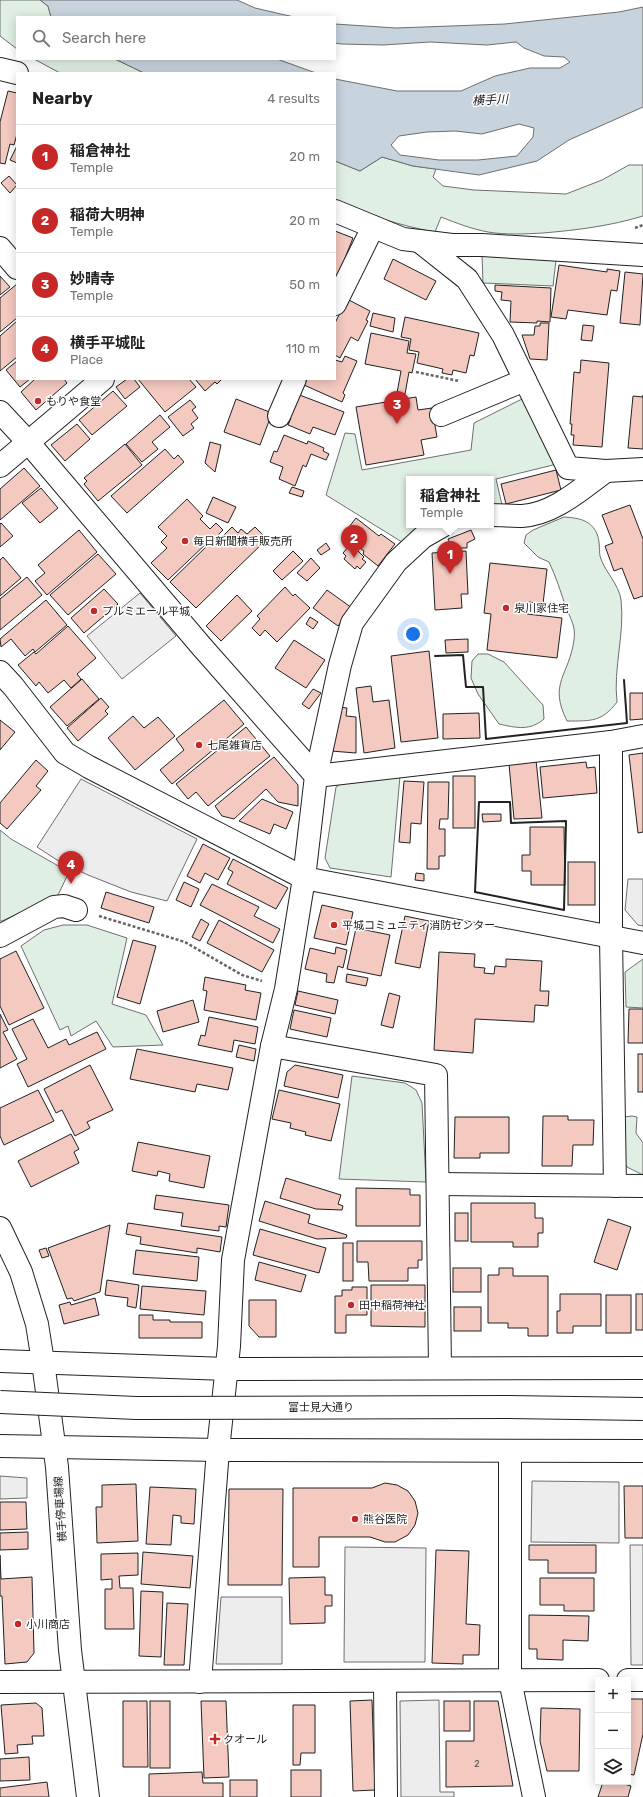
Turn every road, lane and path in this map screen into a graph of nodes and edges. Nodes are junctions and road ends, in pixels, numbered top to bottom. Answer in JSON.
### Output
{"nodes":[{"id":1,"x":0,"y":69,"type":"edge"},
{"id":2,"x":16,"y":73,"type":"edge"},
{"id":3,"x":336,"y":211,"type":"edge"},
{"id":4,"x":373,"y":227,"type":"junction"},
{"id":5,"x":419,"y":241,"type":"junction"},
{"id":6,"x":0,"y":248,"type":"edge"},
{"id":7,"x":643,"y":255,"type":"edge"},
{"id":8,"x":16,"y":267,"type":"edge"},
{"id":9,"x":336,"y":302,"type":"edge"},
{"id":10,"x":416,"y":372,"type":"dead end"},
{"id":11,"x":102,"y":380,"type":"edge"},
{"id":12,"x":295,"y":380,"type":"edge"},
{"id":13,"x":525,"y":380,"type":"junction"},
{"id":14,"x":476,"y":400,"type":"junction"},
{"id":15,"x":0,"y":412,"type":"edge"},
{"id":16,"x":441,"y":415,"type":"dead end"},
{"id":17,"x":279,"y":416,"type":"dead end"},
{"id":18,"x":28,"y":442,"type":"junction"},
{"id":19,"x":0,"y":466,"type":"edge"},
{"id":20,"x":643,"y":469,"type":"edge"},
{"id":21,"x":606,"y":471,"type":"junction"},
{"id":22,"x":494,"y":515,"type":"edge"},
{"id":23,"x":439,"y":528,"type":"edge"},
{"id":24,"x":0,"y":672,"type":"edge"},
{"id":25,"x":643,"y":736,"type":"edge"},
{"id":26,"x":610,"y":742,"type":"junction"},
{"id":27,"x":316,"y":776,"type":"junction"},
{"id":28,"x":304,"y":878,"type":"junction"},
{"id":29,"x":76,"y":910,"type":"joint"},
{"id":30,"x":0,"y":936,"type":"edge"},
{"id":31,"x":610,"y":937,"type":"junction"},
{"id":32,"x":643,"y":943,"type":"edge"},
{"id":33,"x":286,"y":989,"type":"junction"},
{"id":34,"x":272,"y":1046,"type":"junction"},
{"id":35,"x":438,"y":1184,"type":"junction"},
{"id":36,"x":615,"y":1186,"type":"junction"},
{"id":37,"x":643,"y":1186,"type":"edge"},
{"id":38,"x":0,"y":1228,"type":"edge"},
{"id":39,"x":0,"y":1361,"type":"edge"},
{"id":40,"x":43,"y":1362,"type":"junction"},
{"id":41,"x":440,"y":1367,"type":"junction"},
{"id":42,"x":643,"y":1368,"type":"edge"},
{"id":43,"x":227,"y":1369,"type":"junction"},
{"id":44,"x":0,"y":1402,"type":"edge"},
{"id":45,"x":643,"y":1409,"type":"edge"},
{"id":46,"x":0,"y":1446,"type":"edge"},
{"id":47,"x":54,"y":1447,"type":"junction"},
{"id":48,"x":218,"y":1450,"type":"junction"},
{"id":49,"x":510,"y":1451,"type":"junction"},
{"id":50,"x":643,"y":1451,"type":"edge"},
{"id":51,"x":510,"y":1680,"type":"junction"},
{"id":52,"x":595,"y":1680,"type":"edge"},
{"id":53,"x":631,"y":1680,"type":"edge"},
{"id":54,"x":643,"y":1680,"type":"edge"},
{"id":55,"x":385,"y":1681,"type":"junction"},
{"id":56,"x":0,"y":1682,"type":"edge"},
{"id":57,"x":74,"y":1682,"type":"junction"},
{"id":58,"x":200,"y":1682,"type":"junction"},
{"id":59,"x":88,"y":1797,"type":"edge"},
{"id":60,"x":386,"y":1797,"type":"edge"},
{"id":61,"x":534,"y":1797,"type":"edge"}],
"edges":[{"from":1,"to":2,"type":"street"},
{"from":3,"to":4,"type":"street"},
{"from":4,"to":5,"type":"street"},
{"from":4,"to":9,"type":"street"},
{"from":5,"to":7,"type":"street"},
{"from":5,"to":13,"type":"street"},
{"from":6,"to":8,"type":"street"},
{"from":10,"to":14,"type":"path"},
{"from":11,"to":18,"type":"street"},
{"from":12,"to":17,"type":"street"},
{"from":13,"to":14,"type":"street"},
{"from":13,"to":21,"type":"street"},
{"from":14,"to":16,"type":"street"},
{"from":15,"to":18,"type":"street"},
{"from":18,"to":19,"type":"street"},
{"from":18,"to":27,"type":"street"},
{"from":20,"to":21,"type":"street"},
{"from":21,"to":22,"type":"street"},
{"from":23,"to":27,"type":"street"},
{"from":24,"to":28,"type":"street"},
{"from":25,"to":26,"type":"street"},
{"from":26,"to":27,"type":"street"},
{"from":26,"to":31,"type":"street"},
{"from":27,"to":28,"type":"street"},
{"from":28,"to":31,"type":"street"},
{"from":28,"to":33,"type":"street"},
{"from":29,"to":30,"type":"street"},
{"from":29,"to":33,"type":"path"},
{"from":31,"to":32,"type":"street"},
{"from":31,"to":36,"type":"street"},
{"from":33,"to":34,"type":"street"},
{"from":34,"to":35,"type":"street"},
{"from":34,"to":43,"type":"street"},
{"from":35,"to":36,"type":"street"},
{"from":35,"to":41,"type":"street"},
{"from":36,"to":37,"type":"street"},
{"from":38,"to":40,"type":"street","name":"横手停車場線"},
{"from":39,"to":40,"type":"street"},
{"from":40,"to":43,"type":"street"},
{"from":40,"to":47,"type":"street","name":"横手停車場線"},
{"from":41,"to":42,"type":"street"},
{"from":41,"to":43,"type":"street"},
{"from":43,"to":48,"type":"street"},
{"from":44,"to":45,"type":"street","name":"富士見大通り","bridge":true},
{"from":46,"to":47,"type":"street"},
{"from":47,"to":48,"type":"street"},
{"from":47,"to":57,"type":"street","name":"横手停車場線"},
{"from":48,"to":49,"type":"street"},
{"from":48,"to":58,"type":"street"},
{"from":49,"to":50,"type":"street"},
{"from":49,"to":51,"type":"street"},
{"from":51,"to":52,"type":"street"},
{"from":51,"to":55,"type":"street"},
{"from":51,"to":61,"type":"street"},
{"from":53,"to":54,"type":"street"},
{"from":55,"to":58,"type":"street"},
{"from":55,"to":60,"type":"street"},
{"from":56,"to":57,"type":"street"},
{"from":57,"to":58,"type":"street"},
{"from":57,"to":59,"type":"street","name":"横手停車場線"}]}
